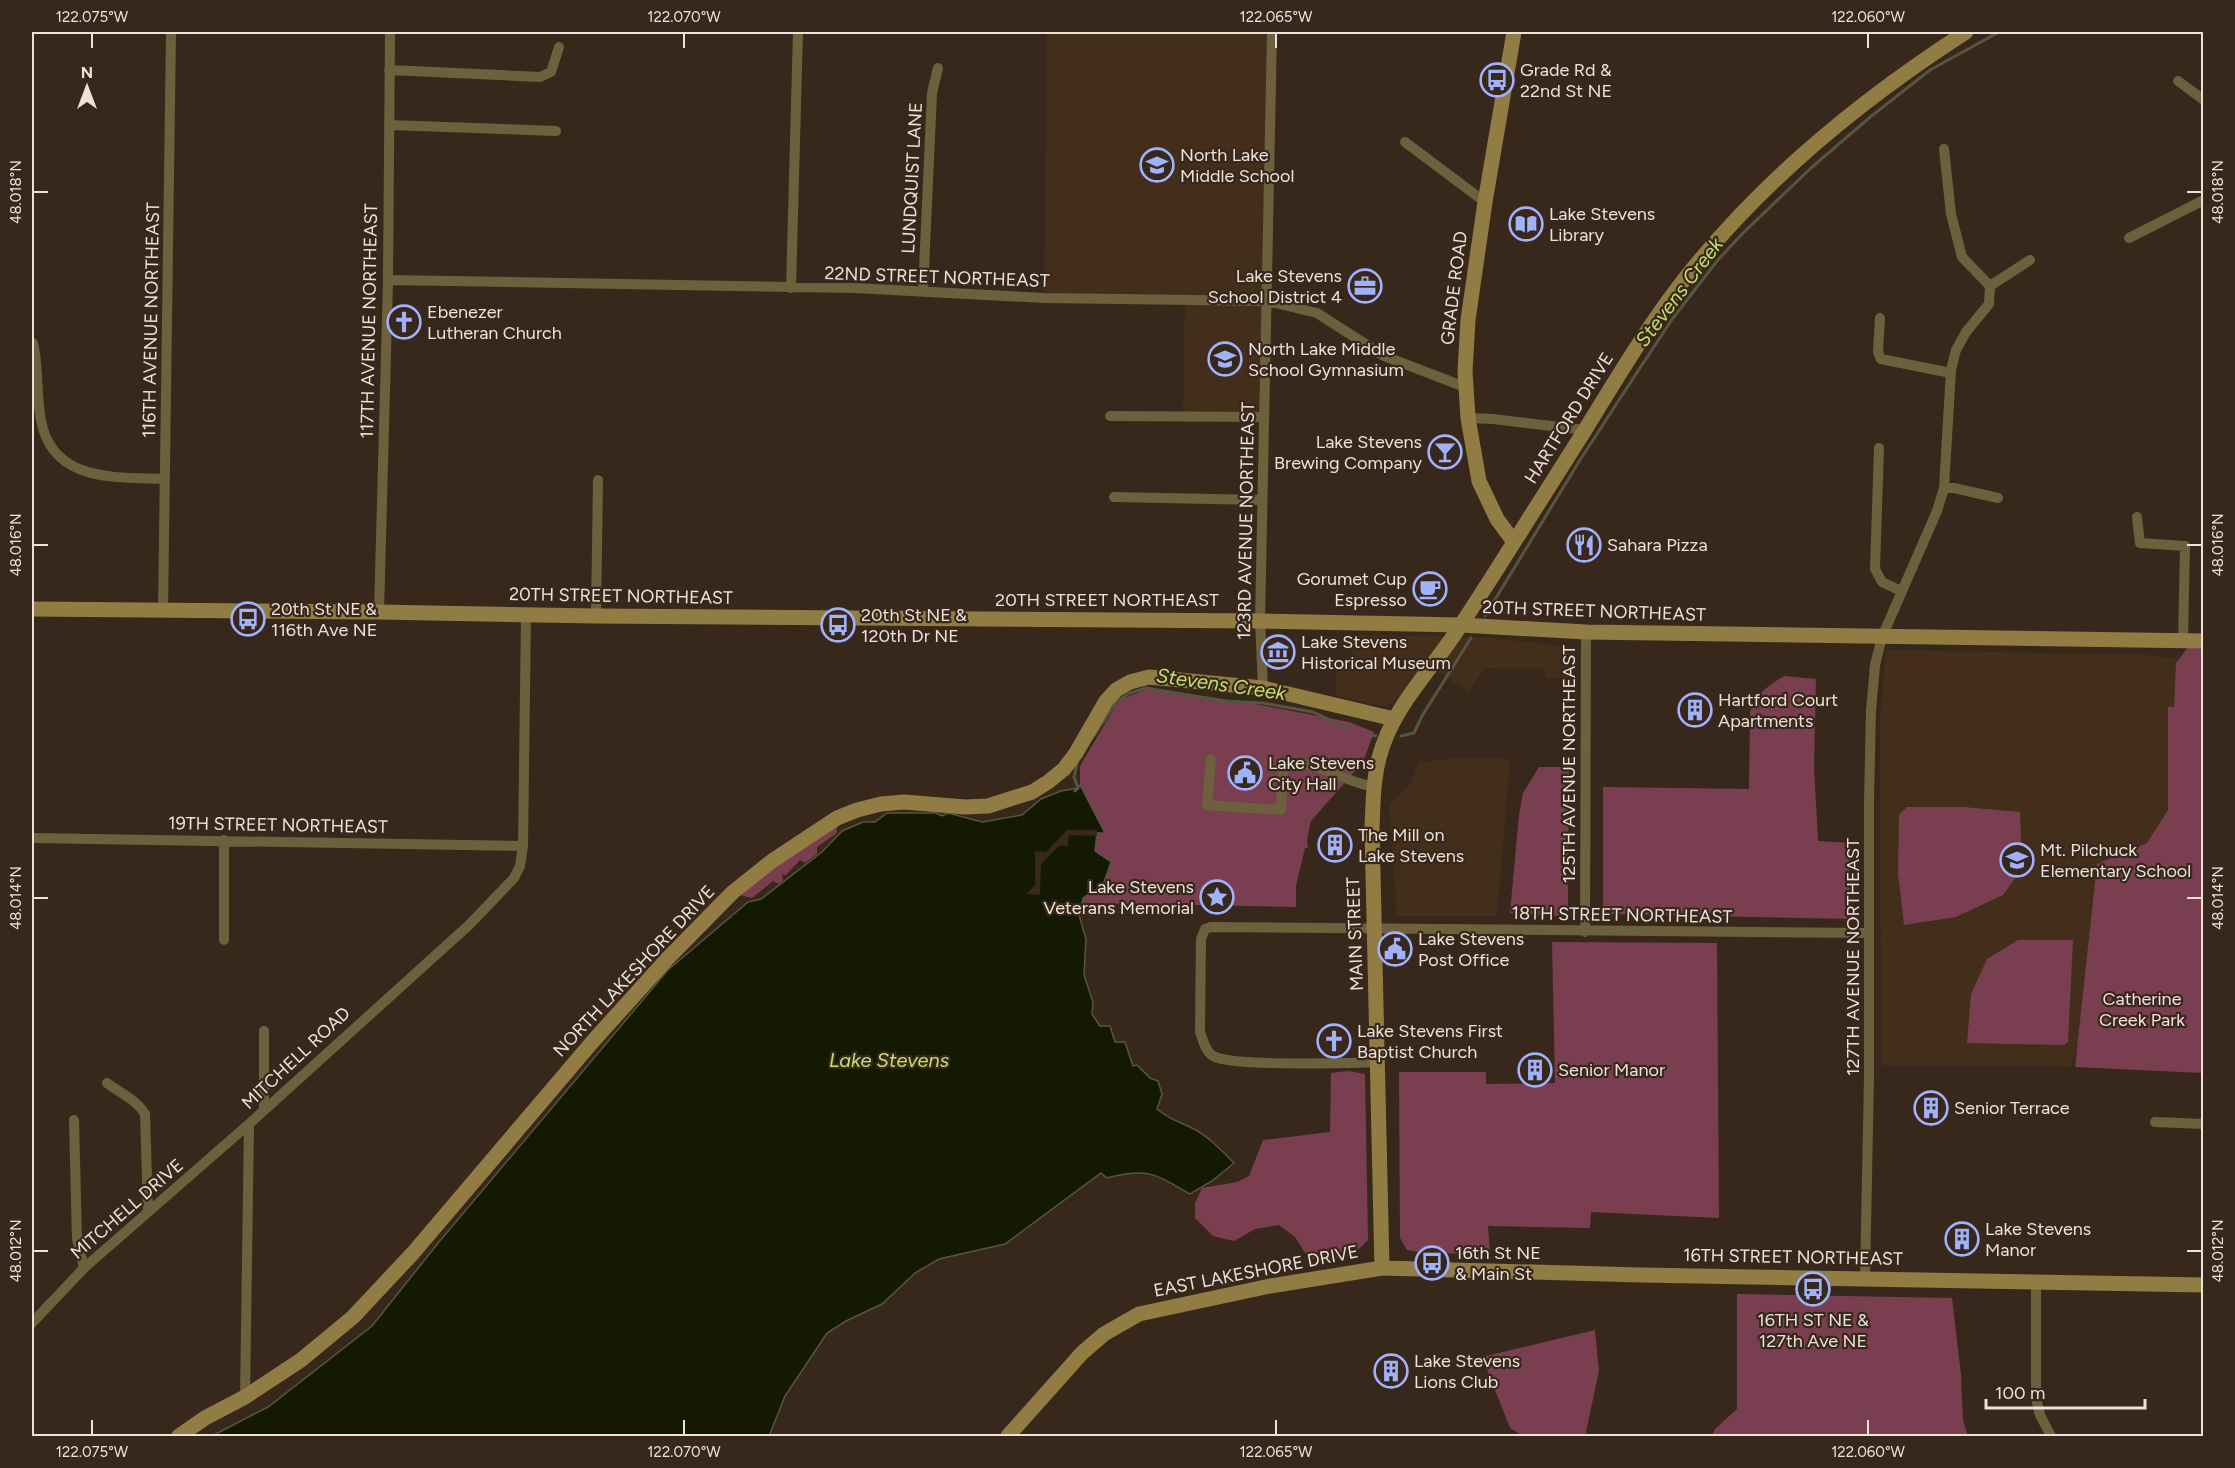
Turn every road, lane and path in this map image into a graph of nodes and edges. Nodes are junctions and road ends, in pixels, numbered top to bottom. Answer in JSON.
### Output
{"nodes":[{"id":1,"x":171,"y":32,"type":"edge"},
{"id":2,"x":390,"y":32,"type":"edge"},
{"id":3,"x":798,"y":32,"type":"edge"},
{"id":4,"x":1272,"y":32,"type":"edge"},
{"id":5,"x":1514,"y":32,"type":"edge"},
{"id":6,"x":1966,"y":32,"type":"edge"},
{"id":7,"x":559,"y":48,"type":"dead end"},
{"id":8,"x":938,"y":68,"type":"dead end"},
{"id":9,"x":389,"y":70,"type":"junction"},
{"id":10,"x":2178,"y":81,"type":"dead end"},
{"id":11,"x":2204,"y":100,"type":"edge"},
{"id":12,"x":389,"y":125,"type":"junction"},
{"id":13,"x":556,"y":131,"type":"dead end"},
{"id":14,"x":1405,"y":142,"type":"dead end"},
{"id":15,"x":1944,"y":149,"type":"dead end"},
{"id":16,"x":2204,"y":200,"type":"edge"},
{"id":17,"x":1485,"y":202,"type":"junction"},
{"id":18,"x":2129,"y":238,"type":"dead end"},
{"id":19,"x":2030,"y":260,"type":"dead end"},
{"id":20,"x":388,"y":280,"type":"junction"},
{"id":21,"x":1990,"y":286,"type":"junction"},
{"id":22,"x":791,"y":288,"type":"junction"},
{"id":23,"x":923,"y":291,"type":"junction"},
{"id":24,"x":1267,"y":301,"type":"junction"},
{"id":25,"x":1880,"y":318,"type":"dead end"},
{"id":26,"x":33,"y":343,"type":"dead end"},
{"id":27,"x":1950,"y":373,"type":"junction"},
{"id":28,"x":1465,"y":387,"type":"junction"},
{"id":29,"x":1110,"y":416,"type":"dead end"},
{"id":30,"x":1264,"y":417,"type":"junction"},
{"id":31,"x":1468,"y":418,"type":"junction"},
{"id":32,"x":1585,"y":430,"type":"junction"},
{"id":33,"x":1879,"y":448,"type":"dead end"},
{"id":34,"x":165,"y":479,"type":"junction"},
{"id":35,"x":598,"y":480,"type":"dead end"},
{"id":36,"x":1944,"y":488,"type":"junction"},
{"id":37,"x":1114,"y":497,"type":"dead end"},
{"id":38,"x":1998,"y":498,"type":"dead end"},
{"id":39,"x":1262,"y":500,"type":"junction"},
{"id":40,"x":2137,"y":517,"type":"dead end"},
{"id":41,"x":1514,"y":542,"type":"junction"},
{"id":42,"x":1900,"y":591,"type":"junction"},
{"id":43,"x":32,"y":609,"type":"edge"},
{"id":44,"x":163,"y":609,"type":"junction"},
{"id":45,"x":379,"y":612,"type":"junction"},
{"id":46,"x":526,"y":615,"type":"junction"},
{"id":47,"x":596,"y":616,"type":"junction"},
{"id":48,"x":1260,"y":621,"type":"junction"},
{"id":49,"x":1465,"y":626,"type":"junction"},
{"id":50,"x":1586,"y":632,"type":"junction"},
{"id":51,"x":1882,"y":636,"type":"junction"},
{"id":52,"x":2183,"y":640,"type":"junction"},
{"id":53,"x":2204,"y":641,"type":"edge"},
{"id":54,"x":1263,"y":688,"type":"junction"},
{"id":55,"x":1394,"y":719,"type":"junction"},
{"id":56,"x":1211,"y":759,"type":"dead end"},
{"id":57,"x":1374,"y":787,"type":"junction"},
{"id":58,"x":32,"y":838,"type":"edge"},
{"id":59,"x":224,"y":840,"type":"junction"},
{"id":60,"x":523,"y":846,"type":"junction"},
{"id":61,"x":1375,"y":928,"type":"junction"},
{"id":62,"x":1585,"y":932,"type":"junction"},
{"id":63,"x":1869,"y":933,"type":"junction"},
{"id":64,"x":224,"y":940,"type":"dead end"},
{"id":65,"x":264,"y":1031,"type":"dead end"},
{"id":66,"x":1379,"y":1062,"type":"junction"},
{"id":67,"x":106,"y":1083,"type":"dead end"},
{"id":68,"x":264,"y":1110,"type":"junction"},
{"id":69,"x":74,"y":1120,"type":"dead end"},
{"id":70,"x":2155,"y":1122,"type":"dead end"},
{"id":71,"x":249,"y":1124,"type":"junction"},
{"id":72,"x":2204,"y":1124,"type":"edge"},
{"id":73,"x":148,"y":1212,"type":"junction"},
{"id":74,"x":84,"y":1268,"type":"junction"},
{"id":75,"x":1382,"y":1268,"type":"junction"},
{"id":76,"x":1865,"y":1277,"type":"junction"},
{"id":77,"x":2036,"y":1282,"type":"junction"},
{"id":78,"x":2204,"y":1285,"type":"edge"},
{"id":79,"x":32,"y":1323,"type":"edge"},
{"id":80,"x":245,"y":1397,"type":"junction"},
{"id":81,"x":179,"y":1437,"type":"edge"},
{"id":82,"x":1008,"y":1437,"type":"edge"},
{"id":83,"x":2051,"y":1437,"type":"edge"}],
"edges":[{"from":1,"to":34,"type":"street","name":"116TH AVENUE NORTHEAST"},
{"from":2,"to":9,"type":"street","name":"117TH AVENUE NORTHEAST"},
{"from":3,"to":22,"type":"street"},
{"from":4,"to":24,"type":"street","name":"123RD AVENUE NORTHEAST"},
{"from":5,"to":17,"type":"main road","name":"GRADE ROAD"},
{"from":6,"to":32,"type":"main road","name":"HARTFORD DRIVE"},
{"from":7,"to":9,"type":"street"},
{"from":8,"to":23,"type":"street","name":"LUNDQUIST LANE"},
{"from":9,"to":12,"type":"street","name":"117TH AVENUE NORTHEAST"},
{"from":10,"to":11,"type":"street"},
{"from":12,"to":13,"type":"street"},
{"from":12,"to":20,"type":"street","name":"117TH AVENUE NORTHEAST"},
{"from":14,"to":17,"type":"street"},
{"from":15,"to":21,"type":"street"},
{"from":16,"to":18,"type":"street"},
{"from":17,"to":28,"type":"main road","name":"GRADE ROAD"},
{"from":19,"to":21,"type":"street"},
{"from":20,"to":22,"type":"street","name":"22ND STREET NORTHEAST"},
{"from":20,"to":45,"type":"street","name":"117TH AVENUE NORTHEAST"},
{"from":21,"to":27,"type":"street","name":"127TH AVENUE NORTHEAST"},
{"from":22,"to":23,"type":"street","name":"22ND STREET NORTHEAST"},
{"from":23,"to":24,"type":"street","name":"22ND STREET NORTHEAST"},
{"from":24,"to":28,"type":"street","name":"22ND STREET NORTHEAST"},
{"from":24,"to":30,"type":"street","name":"123RD AVENUE NORTHEAST"},
{"from":25,"to":27,"type":"street"},
{"from":26,"to":34,"type":"street"},
{"from":27,"to":36,"type":"street","name":"127TH AVENUE NORTHEAST"},
{"from":28,"to":31,"type":"main road","name":"GRADE ROAD"},
{"from":29,"to":30,"type":"street"},
{"from":30,"to":39,"type":"street","name":"123RD AVENUE NORTHEAST"},
{"from":31,"to":32,"type":"street"},
{"from":31,"to":41,"type":"main road","name":"GRADE ROAD"},
{"from":32,"to":41,"type":"main road","name":"HARTFORD DRIVE"},
{"from":33,"to":42,"type":"street"},
{"from":34,"to":44,"type":"street","name":"116TH AVENUE NORTHEAST"},
{"from":35,"to":47,"type":"street"},
{"from":36,"to":38,"type":"street"},
{"from":36,"to":42,"type":"street","name":"127TH AVENUE NORTHEAST"},
{"from":37,"to":39,"type":"street"},
{"from":39,"to":48,"type":"street","name":"123RD AVENUE NORTHEAST"},
{"from":40,"to":52,"type":"street"},
{"from":41,"to":49,"type":"main road","name":"HARTFORD DRIVE"},
{"from":42,"to":51,"type":"street","name":"127TH AVENUE NORTHEAST"},
{"from":43,"to":44,"type":"main road","name":"20TH STREET NORTHEAST"},
{"from":44,"to":45,"type":"main road","name":"20TH STREET NORTHEAST"},
{"from":45,"to":46,"type":"main road","name":"20TH STREET NORTHEAST"},
{"from":46,"to":47,"type":"main road","name":"20TH STREET NORTHEAST"},
{"from":46,"to":60,"type":"street","name":"MITCHELL ROAD"},
{"from":47,"to":48,"type":"main road","name":"20TH STREET NORTHEAST"},
{"from":48,"to":49,"type":"main road","name":"20TH STREET NORTHEAST"},
{"from":48,"to":54,"type":"street","name":"123RD AVENUE NORTHEAST"},
{"from":49,"to":50,"type":"main road","name":"20TH STREET NORTHEAST"},
{"from":49,"to":55,"type":"main road","name":"MAIN STREET"},
{"from":50,"to":51,"type":"main road","name":"20TH STREET NORTHEAST"},
{"from":50,"to":62,"type":"street","name":"125TH AVENUE NORTHEAST"},
{"from":51,"to":52,"type":"main road","name":"20TH STREET NORTHEAST"},
{"from":51,"to":63,"type":"street","name":"127TH AVENUE NORTHEAST"},
{"from":52,"to":53,"type":"main road","name":"20TH STREET NORTHEAST"},
{"from":54,"to":55,"type":"main road","name":"NORTH LAKESHORE DRIVE"},
{"from":54,"to":80,"type":"main road","name":"NORTH LAKESHORE DRIVE"},
{"from":55,"to":57,"type":"main road","name":"MAIN STREET"},
{"from":56,"to":57,"type":"street"},
{"from":57,"to":61,"type":"main road","name":"MAIN STREET"},
{"from":58,"to":59,"type":"street","name":"19TH STREET NORTHEAST"},
{"from":59,"to":60,"type":"street","name":"19TH STREET NORTHEAST"},
{"from":59,"to":64,"type":"street"},
{"from":60,"to":68,"type":"street","name":"MITCHELL ROAD"},
{"from":61,"to":62,"type":"street","name":"18TH STREET NORTHEAST"},
{"from":61,"to":66,"type":"main road","name":"MAIN STREET"},
{"from":61,"to":66,"type":"street","name":"18TH STREET NORTHEAST"},
{"from":62,"to":63,"type":"street","name":"18TH STREET NORTHEAST"},
{"from":63,"to":76,"type":"street","name":"127TH AVENUE NORTHEAST"},
{"from":65,"to":68,"type":"street"},
{"from":66,"to":75,"type":"main road","name":"MAIN STREET"},
{"from":67,"to":73,"type":"street"},
{"from":68,"to":71,"type":"street","name":"MITCHELL ROAD"},
{"from":69,"to":74,"type":"street"},
{"from":70,"to":72,"type":"street"},
{"from":71,"to":73,"type":"street","name":"MITCHELL DRIVE"},
{"from":71,"to":80,"type":"street","name":"MITCHELL ROAD"},
{"from":73,"to":74,"type":"street","name":"MITCHELL DRIVE"},
{"from":74,"to":79,"type":"street","name":"MITCHELL DRIVE"},
{"from":75,"to":76,"type":"main road","name":"16TH STREET NORTHEAST"},
{"from":75,"to":82,"type":"main road","name":"EAST LAKESHORE DRIVE"},
{"from":76,"to":77,"type":"main road","name":"16TH STREET NORTHEAST"},
{"from":77,"to":78,"type":"main road","name":"16TH STREET NORTHEAST"},
{"from":77,"to":83,"type":"street"},
{"from":80,"to":81,"type":"main road","name":"NORTH LAKESHORE DRIVE"}]}
